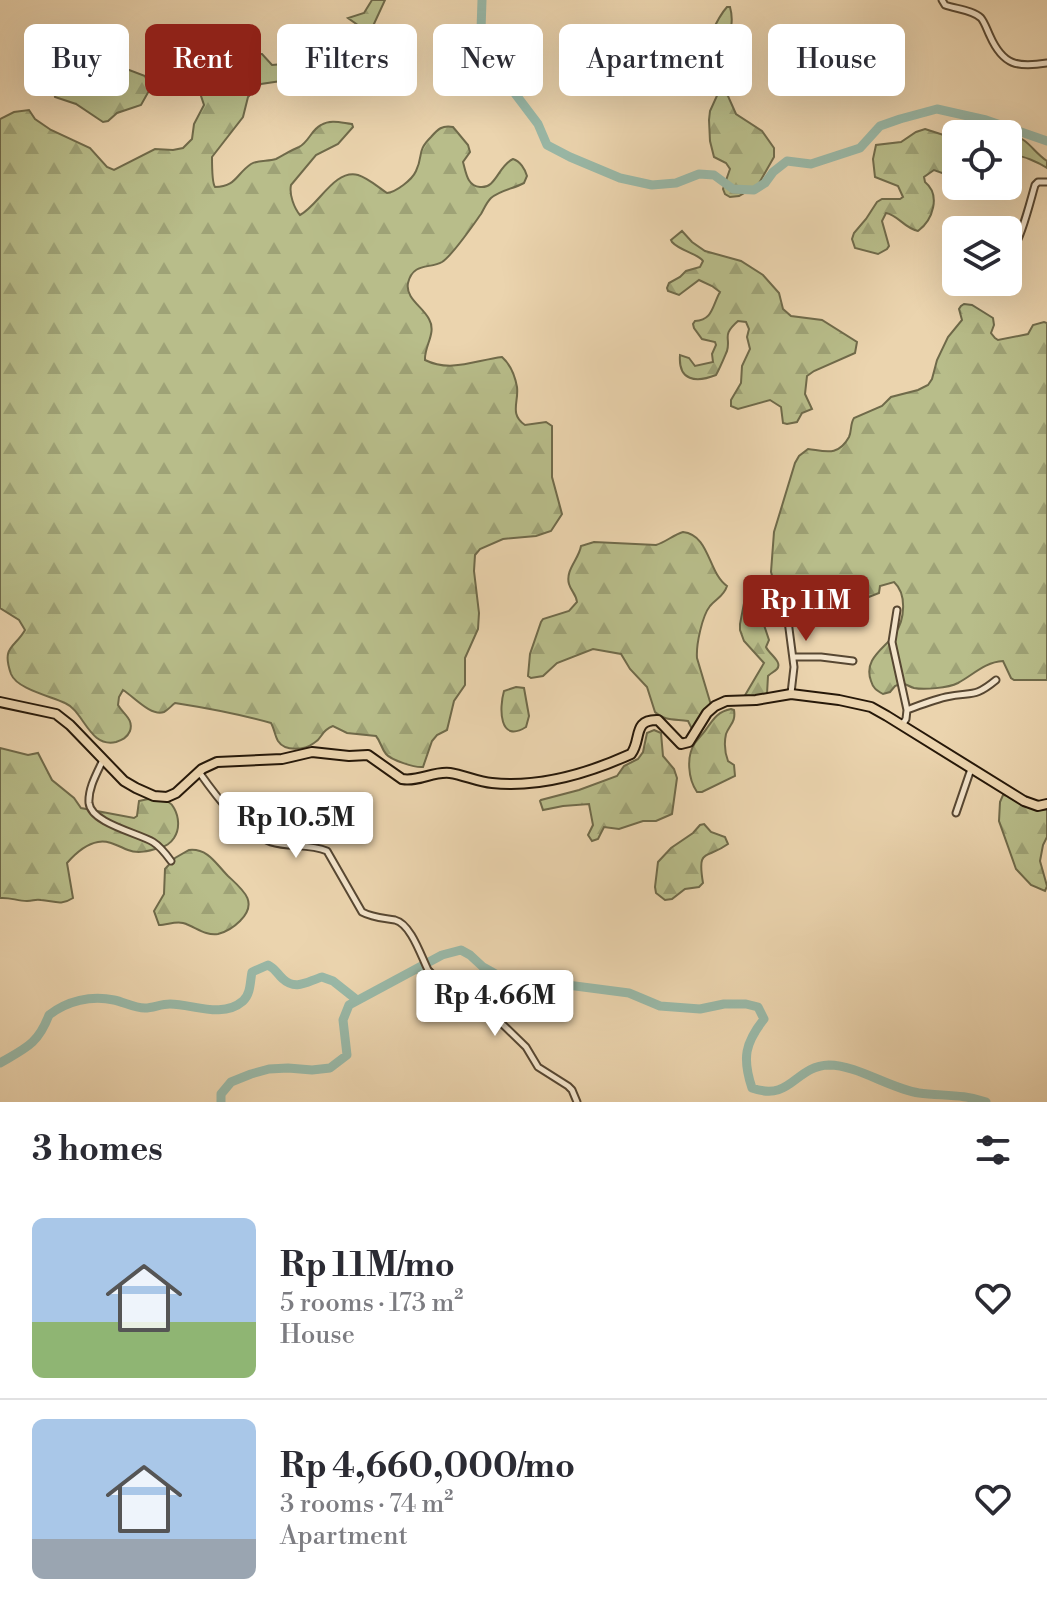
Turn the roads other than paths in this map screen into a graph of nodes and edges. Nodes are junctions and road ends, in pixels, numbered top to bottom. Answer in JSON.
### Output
{"nodes":[{"id":1,"x":942,"y":0,"type":"edge"},
{"id":2,"x":1047,"y":63,"type":"edge"},
{"id":3,"x":1047,"y":182,"type":"edge"},
{"id":4,"x":1022,"y":228,"type":"edge"},
{"id":5,"x":784,"y":590,"type":"dead end"},
{"id":6,"x":897,"y":610,"type":"dead end"},
{"id":7,"x":793,"y":657,"type":"junction"},
{"id":8,"x":853,"y":661,"type":"dead end"},
{"id":9,"x":996,"y":680,"type":"dead end"},
{"id":10,"x":791,"y":694,"type":"junction"},
{"id":11,"x":0,"y":702,"type":"edge"},
{"id":12,"x":907,"y":710,"type":"junction"},
{"id":13,"x":902,"y":725,"type":"junction"},
{"id":14,"x":103,"y":760,"type":"junction"},
{"id":15,"x":971,"y":769,"type":"junction"},
{"id":16,"x":199,"y":772,"type":"junction"},
{"id":17,"x":1047,"y":804,"type":"edge"},
{"id":18,"x":956,"y":813,"type":"dead end"},
{"id":19,"x":171,"y":861,"type":"dead end"},
{"id":20,"x":577,"y":1102,"type":"edge"}],
"edges":[{"from":1,"to":2,"type":"street"},
{"from":3,"to":4,"type":"street"},
{"from":5,"to":7,"type":"street"},
{"from":6,"to":12,"type":"street"},
{"from":7,"to":8,"type":"street"},
{"from":7,"to":10,"type":"street"},
{"from":9,"to":12,"type":"street"},
{"from":10,"to":13,"type":"main road"},
{"from":10,"to":16,"type":"main road"},
{"from":11,"to":14,"type":"main road"},
{"from":12,"to":13,"type":"street"},
{"from":13,"to":15,"type":"main road"},
{"from":14,"to":16,"type":"main road"},
{"from":14,"to":19,"type":"street"},
{"from":15,"to":17,"type":"main road"},
{"from":15,"to":18,"type":"street"},
{"from":16,"to":20,"type":"street"}]}
